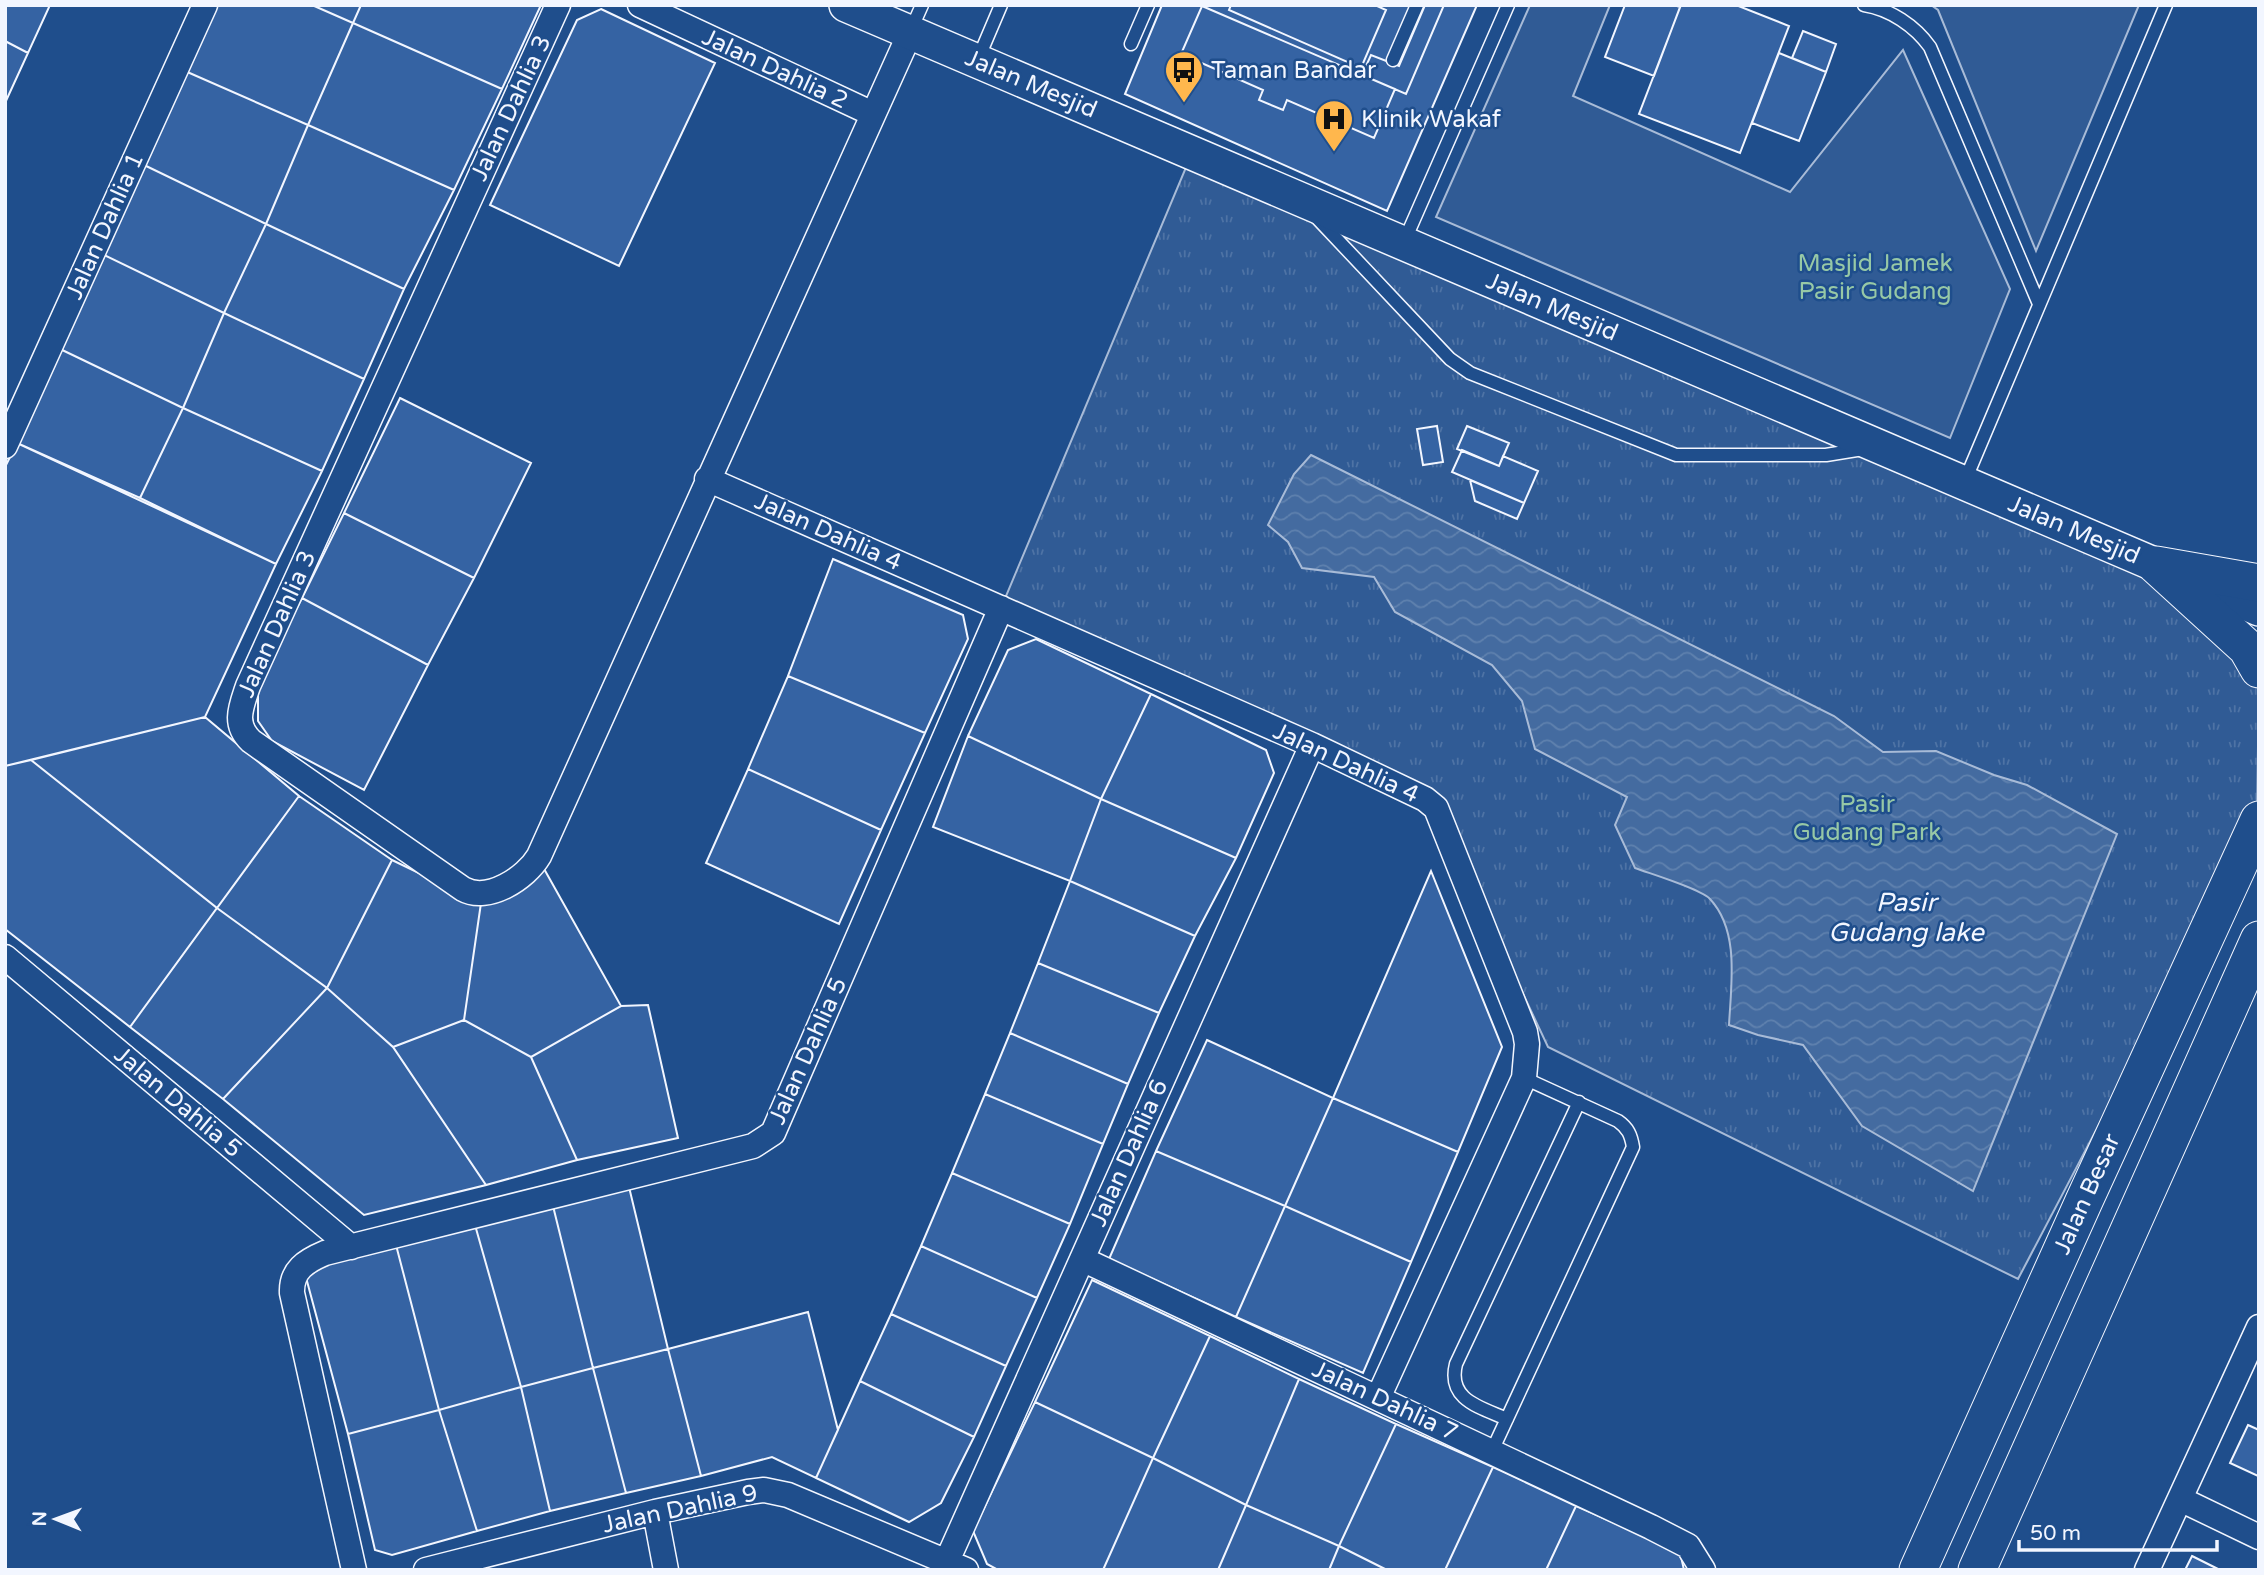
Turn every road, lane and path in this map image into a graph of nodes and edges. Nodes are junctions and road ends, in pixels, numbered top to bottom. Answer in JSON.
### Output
{"nodes":[{"id":1,"x":205,"y":5,"type":"edge"},
{"id":2,"x":558,"y":5,"type":"edge"},
{"id":3,"x":640,"y":5,"type":"edge"},
{"id":4,"x":846,"y":5,"type":"edge"},
{"id":5,"x":1001,"y":5,"type":"edge"},
{"id":6,"x":1148,"y":5,"type":"edge"},
{"id":7,"x":1417,"y":5,"type":"edge"},
{"id":8,"x":1507,"y":5,"type":"edge"},
{"id":9,"x":1864,"y":5,"type":"edge"},
{"id":10,"x":2166,"y":5,"type":"edge"},
{"id":11,"x":916,"y":19,"type":"edge"},
{"id":12,"x":1131,"y":44,"type":"dead end"},
{"id":13,"x":1393,"y":60,"type":"dead end"},
{"id":14,"x":977,"y":61,"type":"junction"},
{"id":15,"x":873,"y":114,"type":"junction"},
{"id":16,"x":1298,"y":198,"type":"junction"},
{"id":17,"x":1404,"y":244,"type":"junction"},
{"id":18,"x":2039,"y":304,"type":"junction"},
{"id":19,"x":5,"y":446,"type":"edge"},
{"id":20,"x":1877,"y":447,"type":"junction"},
{"id":21,"x":707,"y":479,"type":"junction"},
{"id":22,"x":1964,"y":483,"type":"junction"},
{"id":23,"x":2156,"y":565,"type":"junction"},
{"id":24,"x":2259,"y":583,"type":"edge"},
{"id":25,"x":1001,"y":608,"type":"junction"},
{"id":26,"x":2259,"y":609,"type":"edge"},
{"id":27,"x":2259,"y":668,"type":"edge"},
{"id":28,"x":1312,"y":745,"type":"junction"},
{"id":29,"x":2258,"y":819,"type":"edge"},
{"id":30,"x":2259,"y":940,"type":"edge"},
{"id":31,"x":5,"y":957,"type":"edge"},
{"id":32,"x":1524,"y":1078,"type":"junction"},
{"id":33,"x":1579,"y":1102,"type":"junction"},
{"id":34,"x":351,"y":1247,"type":"junction"},
{"id":35,"x":1082,"y":1259,"type":"junction"},
{"id":36,"x":2259,"y":1327,"type":"edge"},
{"id":37,"x":1378,"y":1398,"type":"junction"},
{"id":38,"x":1507,"y":1419,"type":"junction"},
{"id":39,"x":1492,"y":1451,"type":"junction"},
{"id":40,"x":2180,"y":1499,"type":"junction"},
{"id":41,"x":655,"y":1512,"type":"junction"},
{"id":42,"x":2259,"y":1537,"type":"edge"},
{"id":43,"x":956,"y":1565,"type":"edge"},
{"id":44,"x":354,"y":1570,"type":"edge"},
{"id":45,"x":426,"y":1570,"type":"edge"},
{"id":46,"x":666,"y":1570,"type":"edge"},
{"id":47,"x":1703,"y":1570,"type":"edge"},
{"id":48,"x":1919,"y":1570,"type":"edge"},
{"id":49,"x":1977,"y":1570,"type":"edge"},
{"id":50,"x":2147,"y":1570,"type":"edge"}],
"edges":[{"from":1,"to":19,"type":"street","name":"Jalan Dahlia 1"},
{"from":2,"to":21,"type":"street","name":"Jalan Dahlia 3"},
{"from":3,"to":15,"type":"street","name":"Jalan Dahlia 2"},
{"from":4,"to":11,"type":"main road","name":"Jalan Mesjid"},
{"from":5,"to":14,"type":"lane"},
{"from":6,"to":12,"type":"lane"},
{"from":7,"to":13,"type":"lane"},
{"from":8,"to":17,"type":"lane"},
{"from":9,"to":18,"type":"lane"},
{"from":10,"to":18,"type":"lane"},
{"from":11,"to":14,"type":"main road","name":"Jalan Mesjid"},
{"from":11,"to":15,"type":"street","name":"Jalan Dahlia 3"},
{"from":14,"to":16,"type":"main road","name":"Jalan Mesjid"},
{"from":15,"to":21,"type":"street","name":"Jalan Dahlia 3"},
{"from":16,"to":17,"type":"main road","name":"Jalan Mesjid"},
{"from":16,"to":20,"type":"lane"},
{"from":17,"to":20,"type":"main road","name":"Jalan Mesjid"},
{"from":18,"to":22,"type":"lane"},
{"from":20,"to":22,"type":"main road","name":"Jalan Mesjid"},
{"from":21,"to":25,"type":"street","name":"Jalan Dahlia 4"},
{"from":22,"to":23,"type":"main road","name":"Jalan Mesjid"},
{"from":23,"to":24,"type":"main road"},
{"from":23,"to":26,"type":"main road","name":"Jalan Mesjid"},
{"from":23,"to":27,"type":"main road"},
{"from":25,"to":28,"type":"street","name":"Jalan Dahlia 4"},
{"from":25,"to":34,"type":"street","name":"Jalan Dahlia 5"},
{"from":28,"to":32,"type":"street","name":"Jalan Dahlia 4"},
{"from":28,"to":35,"type":"street","name":"Jalan Dahlia 6"},
{"from":29,"to":48,"type":"main road","name":"Jalan Besar"},
{"from":30,"to":49,"type":"main road"},
{"from":31,"to":34,"type":"street","name":"Jalan Dahlia 5"},
{"from":32,"to":33,"type":"lane"},
{"from":32,"to":37,"type":"street","name":"Jalan Dahlia 4"},
{"from":33,"to":38,"type":"lane"},
{"from":33,"to":38,"type":"lane"},
{"from":34,"to":44,"type":"street","name":"Jalan Dahlia 5"},
{"from":35,"to":37,"type":"street","name":"Jalan Dahlia 7"},
{"from":35,"to":43,"type":"street","name":"Jalan Dahlia 6"},
{"from":36,"to":40,"type":"street"},
{"from":37,"to":39,"type":"street","name":"Jalan Dahlia 7"},
{"from":38,"to":39,"type":"lane"},
{"from":39,"to":47,"type":"street","name":"Jalan Dahlia 7"},
{"from":40,"to":42,"type":"street"},
{"from":40,"to":50,"type":"street"},
{"from":41,"to":43,"type":"street","name":"Jalan Dahlia 9"},
{"from":41,"to":45,"type":"street","name":"Jalan Dahlia 9"},
{"from":41,"to":46,"type":"street"}]}
